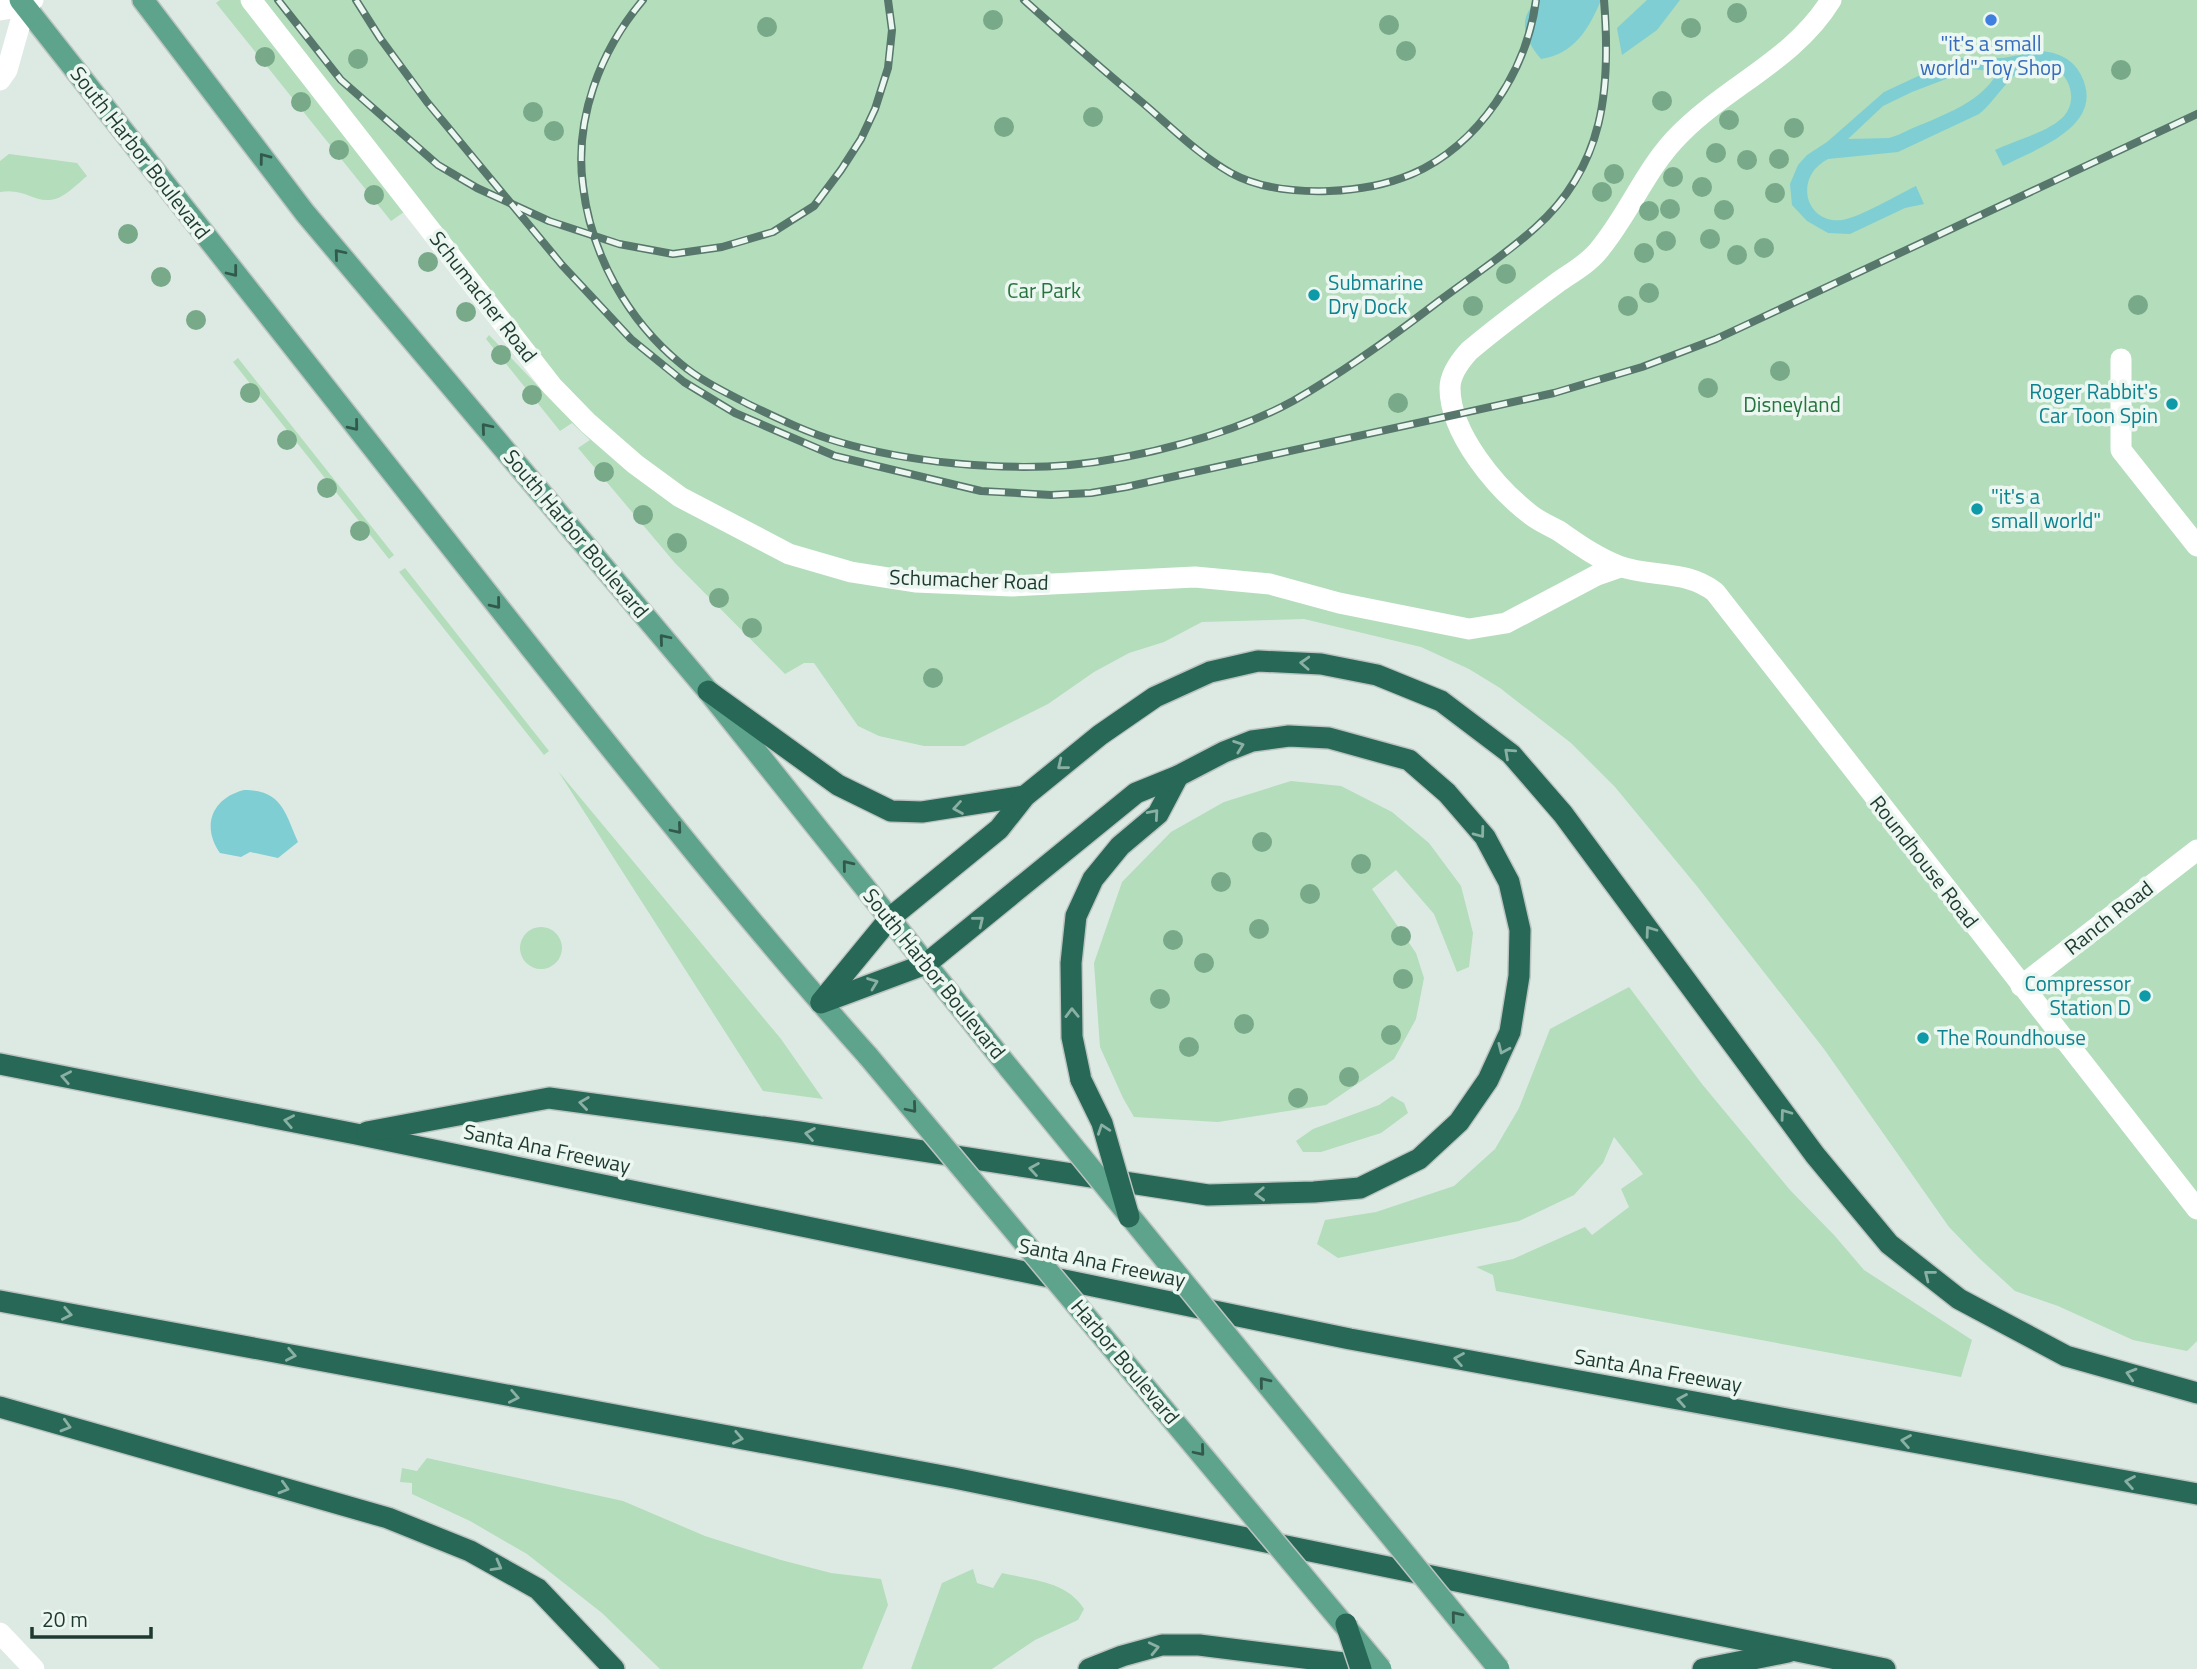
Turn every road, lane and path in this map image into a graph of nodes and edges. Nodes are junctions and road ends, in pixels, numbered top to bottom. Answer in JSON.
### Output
{"nodes":[{"id":1,"x":143,"y":0,"type":"edge"},
{"id":2,"x":251,"y":0,"type":"edge"},
{"id":3,"x":1831,"y":0,"type":"edge"},
{"id":4,"x":26,"y":2,"type":"edge"},
{"id":5,"x":0,"y":10,"type":"edge"},
{"id":6,"x":0,"y":80,"type":"edge"},
{"id":7,"x":2121,"y":359,"type":"dead end"},
{"id":8,"x":2197,"y":546,"type":"edge"},
{"id":9,"x":1620,"y":567,"type":"junction"},
{"id":10,"x":708,"y":691,"type":"junction"},
{"id":11,"x":1178,"y":776,"type":"junction"},
{"id":12,"x":1025,"y":796,"type":"junction"},
{"id":13,"x":2197,"y":850,"type":"edge"},
{"id":14,"x":890,"y":918,"type":"junction"},
{"id":15,"x":926,"y":964,"type":"junction"},
{"id":16,"x":2021,"y":986,"type":"junction"},
{"id":17,"x":821,"y":1003,"type":"junction"},
{"id":18,"x":868,"y":1056,"type":"joint"},
{"id":19,"x":0,"y":1064,"type":"edge"},
{"id":20,"x":356,"y":1134,"type":"junction"},
{"id":21,"x":2197,"y":1209,"type":"edge"},
{"id":22,"x":1129,"y":1217,"type":"junction"},
{"id":23,"x":0,"y":1301,"type":"edge"},
{"id":24,"x":2197,"y":1393,"type":"edge"},
{"id":25,"x":0,"y":1407,"type":"edge"},
{"id":26,"x":2197,"y":1494,"type":"edge"},
{"id":27,"x":1346,"y":1624,"type":"junction"},
{"id":28,"x":0,"y":1633,"type":"edge"},
{"id":29,"x":1797,"y":1651,"type":"junction"},
{"id":30,"x":34,"y":1669,"type":"edge"},
{"id":31,"x":614,"y":1669,"type":"edge"},
{"id":32,"x":1089,"y":1669,"type":"edge"},
{"id":33,"x":1361,"y":1669,"type":"edge"},
{"id":34,"x":1381,"y":1669,"type":"edge"},
{"id":35,"x":1391,"y":1669,"type":"edge"},
{"id":36,"x":1499,"y":1669,"type":"edge"},
{"id":37,"x":1703,"y":1669,"type":"edge"},
{"id":38,"x":1885,"y":1669,"type":"edge"}],
"edges":[{"from":10,"to":1,"type":"main road","name":"South Harbor Boulevard","one_way":true},
{"from":2,"to":9,"type":"street","name":"Schumacher Road"},
{"from":3,"to":9,"type":"street"},
{"from":4,"to":5,"type":"street"},
{"from":4,"to":6,"type":"street"},
{"from":4,"to":17,"type":"main road","name":"South Harbor Boulevard","one_way":true},
{"from":7,"to":8,"type":"street"},
{"from":9,"to":16,"type":"street","name":"Roundhouse Road"},
{"from":12,"to":10,"type":"highway","one_way":true},
{"from":14,"to":10,"type":"main road","name":"South Harbor Boulevard","one_way":true},
{"from":15,"to":11,"type":"highway","one_way":true},
{"from":11,"to":20,"type":"highway","one_way":true},
{"from":22,"to":11,"type":"highway","one_way":true,"bridge":true},
{"from":12,"to":14,"type":"highway"},
{"from":24,"to":12,"type":"highway","one_way":true},
{"from":13,"to":16,"type":"street","name":"Ranch Road"},
{"from":14,"to":15,"type":"main road","name":"South Harbor Boulevard"},
{"from":14,"to":17,"type":"highway"},
{"from":17,"to":15,"type":"highway","one_way":true},
{"from":15,"to":22,"type":"main road","name":"South Harbor Boulevard","bridge":true},
{"from":16,"to":21,"type":"street","name":"Roundhouse Road"},
{"from":17,"to":18,"type":"main road","name":"South Harbor Boulevard"},
{"from":18,"to":27,"type":"main road","name":"Harbor Boulevard","one_way":true,"bridge":true},
{"from":20,"to":19,"type":"highway","name":"Santa Ana Freeway","one_way":true},
{"from":26,"to":20,"type":"highway","name":"Santa Ana Freeway","one_way":true},
{"from":36,"to":22,"type":"main road","one_way":true,"bridge":true},
{"from":23,"to":29,"type":"highway","one_way":true},
{"from":25,"to":31,"type":"highway","one_way":true},
{"from":27,"to":33,"type":"highway","bridge":true},
{"from":27,"to":34,"type":"main road","name":"Harbor Boulevard","bridge":true},
{"from":28,"to":30,"type":"street"},
{"from":29,"to":37,"type":"highway"},
{"from":29,"to":38,"type":"highway"},
{"from":32,"to":35,"type":"highway","one_way":true}]}
